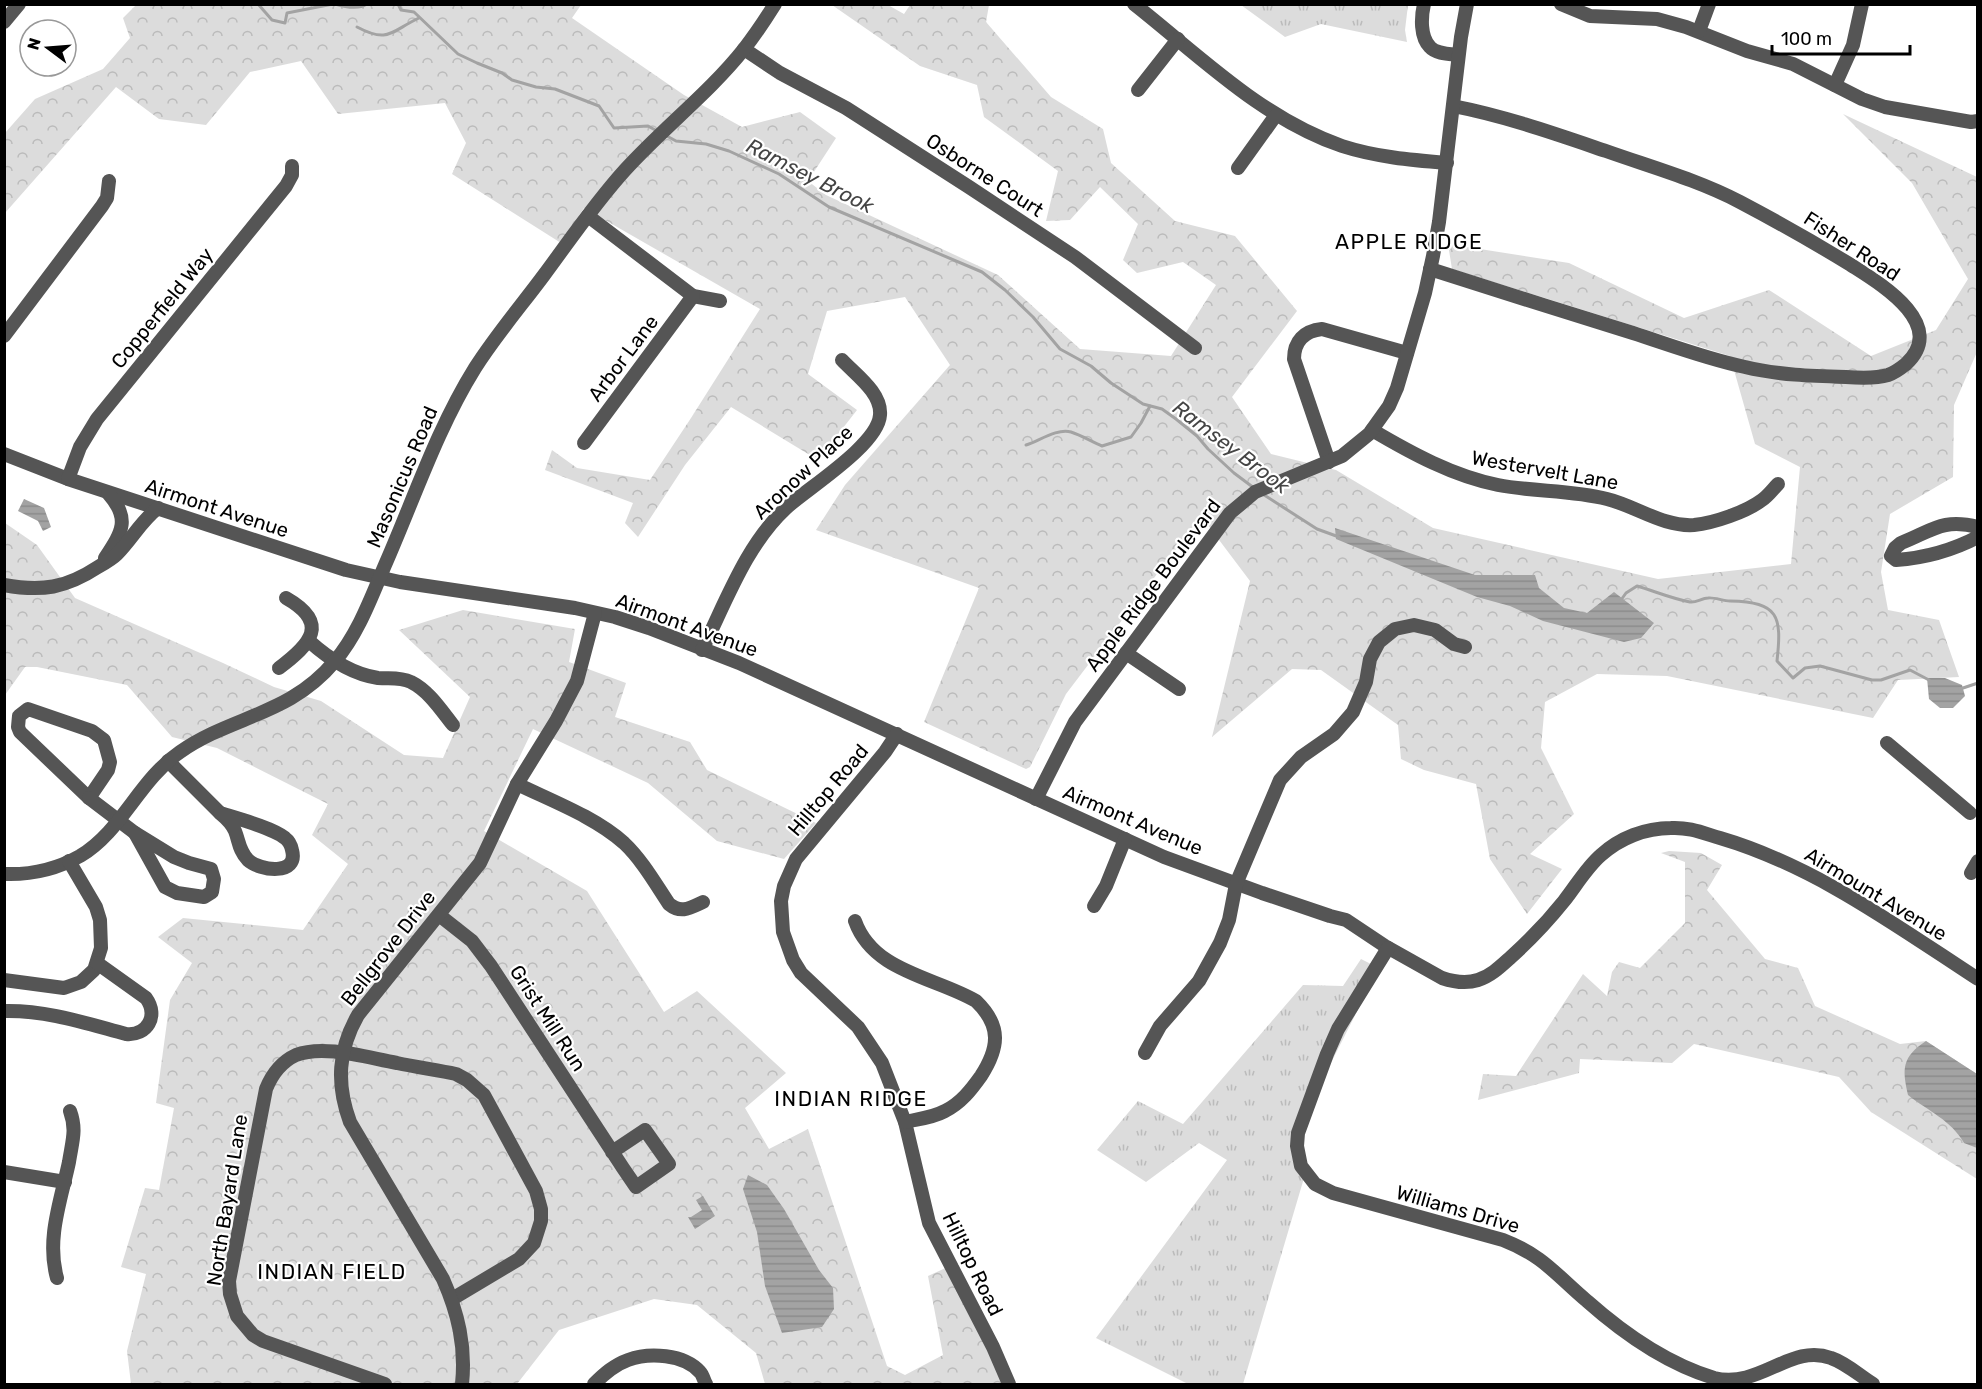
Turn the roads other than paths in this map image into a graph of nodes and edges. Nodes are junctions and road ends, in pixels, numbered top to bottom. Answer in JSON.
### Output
{"nodes":[{"id":1,"x":19,"y":4,"type":"edge"},
{"id":2,"x":775,"y":4,"type":"edge"},
{"id":3,"x":1134,"y":4,"type":"edge"},
{"id":4,"x":1424,"y":4,"type":"edge"},
{"id":5,"x":1467,"y":4,"type":"edge"},
{"id":6,"x":1561,"y":4,"type":"edge"},
{"id":7,"x":1709,"y":4,"type":"edge"},
{"id":8,"x":1862,"y":4,"type":"edge"},
{"id":9,"x":1603,"y":11,"type":"edge"},
{"id":10,"x":4,"y":22,"type":"edge"},
{"id":11,"x":1699,"y":31,"type":"junction"},
{"id":12,"x":1178,"y":39,"type":"junction"},
{"id":13,"x":744,"y":49,"type":"junction"},
{"id":14,"x":1458,"y":56,"type":"junction"},
{"id":15,"x":1835,"y":85,"type":"junction"},
{"id":16,"x":1138,"y":90,"type":"dead end"},
{"id":17,"x":1453,"y":106,"type":"junction"},
{"id":18,"x":1276,"y":116,"type":"junction"},
{"id":19,"x":1977,"y":121,"type":"edge"},
{"id":20,"x":1447,"y":163,"type":"junction"},
{"id":21,"x":292,"y":166,"type":"dead end"},
{"id":22,"x":1238,"y":168,"type":"dead end"},
{"id":23,"x":109,"y":181,"type":"dead end"},
{"id":24,"x":588,"y":216,"type":"junction"},
{"id":25,"x":1430,"y":269,"type":"junction"},
{"id":26,"x":693,"y":296,"type":"junction"},
{"id":27,"x":720,"y":301,"type":"dead end"},
{"id":28,"x":4,"y":336,"type":"edge"},
{"id":29,"x":1196,"y":348,"type":"dead end"},
{"id":30,"x":1407,"y":353,"type":"junction"},
{"id":31,"x":842,"y":360,"type":"dead end"},
{"id":32,"x":1372,"y":430,"type":"junction"},
{"id":33,"x":584,"y":443,"type":"dead end"},
{"id":34,"x":4,"y":454,"type":"edge"},
{"id":35,"x":1329,"y":462,"type":"junction"},
{"id":36,"x":68,"y":479,"type":"junction"},
{"id":37,"x":1778,"y":484,"type":"dead end"},
{"id":38,"x":106,"y":492,"type":"junction"},
{"id":39,"x":158,"y":508,"type":"junction"},
{"id":40,"x":1977,"y":527,"type":"edge"},
{"id":41,"x":1977,"y":537,"type":"edge"},
{"id":42,"x":99,"y":567,"type":"junction"},
{"id":43,"x":380,"y":579,"type":"junction"},
{"id":44,"x":4,"y":585,"type":"edge"},
{"id":45,"x":286,"y":598,"type":"dead end"},
{"id":46,"x":596,"y":613,"type":"junction"},
{"id":47,"x":309,"y":642,"type":"junction"},
{"id":48,"x":1465,"y":647,"type":"dead end"},
{"id":49,"x":702,"y":650,"type":"junction"},
{"id":50,"x":1126,"y":652,"type":"junction"},
{"id":51,"x":334,"y":662,"type":"junction"},
{"id":52,"x":279,"y":668,"type":"dead end"},
{"id":53,"x":1179,"y":689,"type":"dead end"},
{"id":54,"x":453,"y":726,"type":"dead end"},
{"id":55,"x":897,"y":734,"type":"junction"},
{"id":56,"x":1887,"y":743,"type":"dead end"},
{"id":57,"x":168,"y":761,"type":"junction"},
{"id":58,"x":517,"y":784,"type":"junction"},
{"id":59,"x":89,"y":798,"type":"junction"},
{"id":60,"x":1036,"y":799,"type":"junction"},
{"id":61,"x":1975,"y":811,"type":"edge"},
{"id":62,"x":220,"y":813,"type":"junction"},
{"id":63,"x":118,"y":819,"type":"junction"},
{"id":64,"x":135,"y":833,"type":"junction"},
{"id":65,"x":1125,"y":839,"type":"junction"},
{"id":66,"x":69,"y":861,"type":"junction"},
{"id":67,"x":4,"y":874,"type":"edge"},
{"id":68,"x":1236,"y":884,"type":"junction"},
{"id":69,"x":703,"y":902,"type":"dead end"},
{"id":70,"x":1094,"y":906,"type":"dead end"},
{"id":71,"x":439,"y":915,"type":"junction"},
{"id":72,"x":1330,"y":916,"type":"joint"},
{"id":73,"x":855,"y":921,"type":"dead end"},
{"id":74,"x":1388,"y":948,"type":"junction"},
{"id":75,"x":98,"y":963,"type":"junction"},
{"id":76,"x":1977,"y":979,"type":"edge"},
{"id":77,"x":4,"y":980,"type":"edge"},
{"id":78,"x":49,"y":1001,"type":"junction"},
{"id":79,"x":4,"y":1011,"type":"edge"},
{"id":80,"x":342,"y":1053,"type":"junction"},
{"id":81,"x":1145,"y":1053,"type":"dead end"},
{"id":82,"x":70,"y":1111,"type":"dead end"},
{"id":83,"x":905,"y":1122,"type":"junction"},
{"id":84,"x":612,"y":1152,"type":"dead end"},
{"id":85,"x":4,"y":1172,"type":"edge"},
{"id":86,"x":65,"y":1182,"type":"junction"},
{"id":87,"x":57,"y":1278,"type":"dead end"},
{"id":88,"x":452,"y":1299,"type":"junction"},
{"id":89,"x":385,"y":1384,"type":"edge"},
{"id":90,"x":462,"y":1384,"type":"edge"},
{"id":91,"x":594,"y":1384,"type":"edge"},
{"id":92,"x":706,"y":1384,"type":"edge"},
{"id":93,"x":1009,"y":1384,"type":"edge"},
{"id":94,"x":1873,"y":1384,"type":"edge"}],
"edges":[{"from":1,"to":10,"type":"street"},
{"from":2,"to":13,"type":"street","name":"Masonicus Road"},
{"from":3,"to":12,"type":"street"},
{"from":4,"to":14,"type":"street"},
{"from":5,"to":14,"type":"street","name":"Apple Ridge Boulevard"},
{"from":6,"to":9,"type":"street"},
{"from":7,"to":11,"type":"street"},
{"from":8,"to":15,"type":"street"},
{"from":9,"to":11,"type":"street"},
{"from":11,"to":15,"type":"street"},
{"from":12,"to":16,"type":"street"},
{"from":12,"to":18,"type":"street"},
{"from":13,"to":24,"type":"street","name":"Masonicus Road"},
{"from":13,"to":29,"type":"street","name":"Osborne Court"},
{"from":14,"to":17,"type":"street","name":"Apple Ridge Boulevard"},
{"from":15,"to":19,"type":"street"},
{"from":17,"to":20,"type":"street","name":"Apple Ridge Boulevard"},
{"from":17,"to":25,"type":"street","name":"Fisher Road"},
{"from":18,"to":20,"type":"street"},
{"from":18,"to":22,"type":"street"},
{"from":20,"to":25,"type":"street","name":"Apple Ridge Boulevard"},
{"from":21,"to":36,"type":"street","name":"Copperfield Way"},
{"from":23,"to":28,"type":"street"},
{"from":24,"to":26,"type":"street"},
{"from":24,"to":43,"type":"street","name":"Masonicus Road"},
{"from":25,"to":30,"type":"street","name":"Apple Ridge Boulevard"},
{"from":26,"to":27,"type":"street"},
{"from":26,"to":33,"type":"street","name":"Arbor Lane"},
{"from":30,"to":32,"type":"street","name":"Apple Ridge Boulevard"},
{"from":30,"to":35,"type":"street"},
{"from":31,"to":49,"type":"street","name":"Aronow Place"},
{"from":32,"to":35,"type":"street","name":"Apple Ridge Boulevard"},
{"from":32,"to":37,"type":"street","name":"Westervelt Lane"},
{"from":34,"to":36,"type":"street","name":"Airmont Avenue"},
{"from":35,"to":50,"type":"street","name":"Apple Ridge Boulevard"},
{"from":36,"to":38,"type":"street","name":"Airmont Avenue"},
{"from":38,"to":39,"type":"street","name":"Airmont Avenue"},
{"from":38,"to":42,"type":"street"},
{"from":39,"to":42,"type":"street"},
{"from":39,"to":43,"type":"street","name":"Airmont Avenue"},
{"from":40,"to":41,"type":"street"},
{"from":42,"to":44,"type":"street"},
{"from":43,"to":46,"type":"street","name":"Airmont Avenue"},
{"from":43,"to":51,"type":"street","name":"Masonicus Road"},
{"from":45,"to":47,"type":"street"},
{"from":46,"to":49,"type":"street","name":"Airmont Avenue"},
{"from":46,"to":58,"type":"street","name":"Bellgrove Drive"},
{"from":47,"to":51,"type":"street"},
{"from":47,"to":52,"type":"street"},
{"from":48,"to":68,"type":"street"},
{"from":49,"to":55,"type":"street","name":"Airmont Avenue"},
{"from":50,"to":53,"type":"street"},
{"from":50,"to":60,"type":"street","name":"Apple Ridge Boulevard"},
{"from":51,"to":54,"type":"street"},
{"from":51,"to":57,"type":"street","name":"Masonicus Road"},
{"from":55,"to":60,"type":"street","name":"Airmont Avenue"},
{"from":55,"to":83,"type":"street","name":"Hilltop Road"},
{"from":56,"to":61,"type":"street"},
{"from":57,"to":62,"type":"street"},
{"from":57,"to":63,"type":"street","name":"Masonicus Road"},
{"from":58,"to":69,"type":"street"},
{"from":58,"to":71,"type":"street","name":"Bellgrove Drive"},
{"from":59,"to":59,"type":"street"},
{"from":59,"to":63,"type":"street"},
{"from":60,"to":65,"type":"street","name":"Airmont Avenue"},
{"from":62,"to":62,"type":"street"},
{"from":63,"to":64,"type":"street"},
{"from":63,"to":66,"type":"street","name":"Masonicus Road"},
{"from":64,"to":64,"type":"street"},
{"from":65,"to":68,"type":"street","name":"Airmont Avenue"},
{"from":65,"to":70,"type":"street"},
{"from":66,"to":67,"type":"street","name":"Masonicus Road"},
{"from":66,"to":75,"type":"street"},
{"from":68,"to":72,"type":"street","name":"Airmont Avenue"},
{"from":68,"to":81,"type":"street"},
{"from":71,"to":80,"type":"street","name":"Bellgrove Drive"},
{"from":71,"to":84,"type":"street","name":"Grist Mill Run"},
{"from":72,"to":74,"type":"street","name":"Airmount Avenue"},
{"from":73,"to":83,"type":"street"},
{"from":74,"to":76,"type":"street","name":"Airmount Avenue"},
{"from":74,"to":94,"type":"street","name":"Williams Drive"},
{"from":75,"to":78,"type":"street"},
{"from":75,"to":78,"type":"street"},
{"from":77,"to":78,"type":"street"},
{"from":78,"to":79,"type":"street"},
{"from":80,"to":88,"type":"street","name":"Bellgrove Drive"},
{"from":80,"to":88,"type":"street","name":"North Bayard Lane"},
{"from":80,"to":89,"type":"street","name":"North Bayard Lane"},
{"from":82,"to":86,"type":"street"},
{"from":83,"to":93,"type":"street","name":"Hilltop Road"},
{"from":85,"to":86,"type":"street"},
{"from":86,"to":87,"type":"street"},
{"from":88,"to":90,"type":"street","name":"Bellgrove Drive"},
{"from":91,"to":92,"type":"street"}]}
